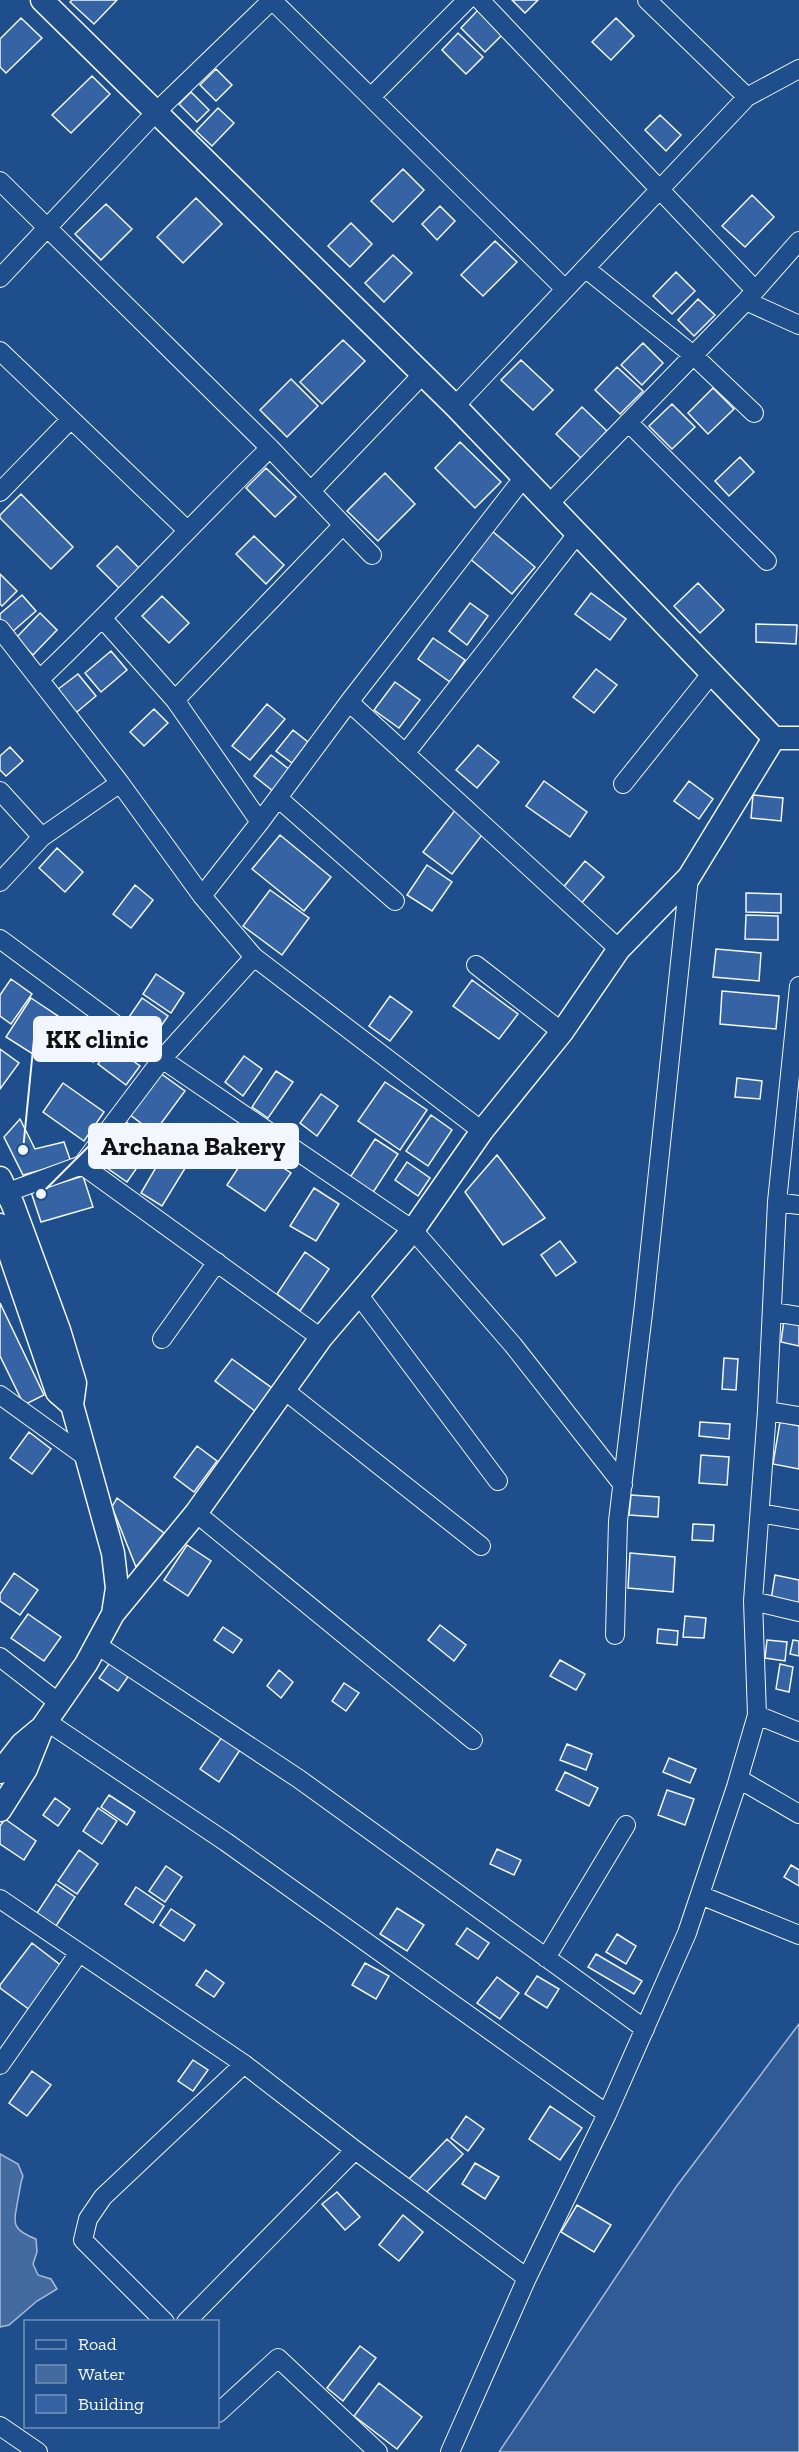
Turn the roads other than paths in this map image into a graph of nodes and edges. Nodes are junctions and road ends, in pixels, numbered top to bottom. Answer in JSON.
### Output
{"nodes":[{"id":1,"x":42,"y":0,"type":"edge"},
{"id":2,"x":272,"y":0,"type":"edge"},
{"id":3,"x":467,"y":0,"type":"edge"},
{"id":4,"x":480,"y":0,"type":"edge"},
{"id":5,"x":647,"y":0,"type":"edge"},
{"id":6,"x":799,"y":69,"type":"edge"},
{"id":7,"x":371,"y":97,"type":"junction"},
{"id":8,"x":747,"y":97,"type":"junction"},
{"id":9,"x":156,"y":112,"type":"junction"},
{"id":10,"x":0,"y":181,"type":"edge"},
{"id":11,"x":660,"y":189,"type":"junction"},
{"id":12,"x":48,"y":228,"type":"junction"},
{"id":13,"x":799,"y":241,"type":"edge"},
{"id":14,"x":585,"y":268,"type":"junction"},
{"id":15,"x":0,"y":278,"type":"edge"},
{"id":16,"x":565,"y":289,"type":"junction"},
{"id":17,"x":750,"y":295,"type":"junction"},
{"id":18,"x":799,"y":325,"type":"edge"},
{"id":19,"x":0,"y":351,"type":"edge"},
{"id":20,"x":693,"y":355,"type":"junction"},
{"id":21,"x":423,"y":374,"type":"junction"},
{"id":22,"x":455,"y":406,"type":"junction"},
{"id":23,"x":754,"y":413,"type":"dead end"},
{"id":24,"x":71,"y":419,"type":"junction"},
{"id":25,"x":628,"y":422,"type":"junction"},
{"id":26,"x":270,"y":448,"type":"junction"},
{"id":27,"x":524,"y":477,"type":"junction"},
{"id":28,"x":311,"y":490,"type":"junction"},
{"id":29,"x":0,"y":492,"type":"edge"},
{"id":30,"x":549,"y":504,"type":"junction"},
{"id":31,"x":343,"y":525,"type":"junction"},
{"id":32,"x":187,"y":530,"type":"junction"},
{"id":33,"x":578,"y":534,"type":"junction"},
{"id":34,"x":372,"y":555,"type":"dead end"},
{"id":35,"x":767,"y":561,"type":"dead end"},
{"id":36,"x":103,"y":619,"type":"junction"},
{"id":37,"x":0,"y":629,"type":"edge"},
{"id":38,"x":712,"y":673,"type":"junction"},
{"id":39,"x":40,"y":679,"type":"junction"},
{"id":40,"x":175,"y":700,"type":"junction"},
{"id":41,"x":349,"y":702,"type":"junction"},
{"id":42,"x":774,"y":738,"type":"junction"},
{"id":43,"x":799,"y":738,"type":"edge"},
{"id":44,"x":405,"y":753,"type":"junction"},
{"id":45,"x":120,"y":783,"type":"junction"},
{"id":46,"x":623,"y":784,"type":"dead end"},
{"id":47,"x":0,"y":791,"type":"edge"},
{"id":48,"x":278,"y":798,"type":"junction"},
{"id":49,"x":260,"y":822,"type":"junction"},
{"id":50,"x":42,"y":837,"type":"junction"},
{"id":51,"x":689,"y":877,"type":"junction"},
{"id":52,"x":0,"y":882,"type":"edge"},
{"id":53,"x":202,"y":896,"type":"junction"},
{"id":54,"x":395,"y":901,"type":"dead end"},
{"id":55,"x":0,"y":939,"type":"edge"},
{"id":56,"x":619,"y":950,"type":"junction"},
{"id":57,"x":254,"y":957,"type":"junction"},
{"id":58,"x":476,"y":966,"type":"dead end"},
{"id":59,"x":799,"y":986,"type":"edge"},
{"id":60,"x":562,"y":1032,"type":"junction"},
{"id":61,"x":162,"y":1059,"type":"junction"},
{"id":62,"x":482,"y":1131,"type":"junction"},
{"id":63,"x":82,"y":1165,"type":"junction"},
{"id":64,"x":2,"y":1189,"type":"edge"},
{"id":65,"x":777,"y":1202,"type":"junction"},
{"id":66,"x":799,"y":1205,"type":"edge"},
{"id":67,"x":0,"y":1225,"type":"edge"},
{"id":68,"x":413,"y":1230,"type":"junction"},
{"id":69,"x":217,"y":1262,"type":"junction"},
{"id":70,"x":358,"y":1294,"type":"junction"},
{"id":71,"x":773,"y":1312,"type":"junction"},
{"id":72,"x":799,"y":1316,"type":"edge"},
{"id":73,"x":321,"y":1338,"type":"junction"},
{"id":74,"x":162,"y":1339,"type":"dead end"},
{"id":75,"x":283,"y":1389,"type":"junction"},
{"id":76,"x":0,"y":1395,"type":"edge"},
{"id":77,"x":72,"y":1405,"type":"junction"},
{"id":78,"x":767,"y":1411,"type":"junction"},
{"id":79,"x":799,"y":1416,"type":"edge"},
{"id":80,"x":86,"y":1456,"type":"junction"},
{"id":81,"x":498,"y":1481,"type":"dead end"},
{"id":82,"x":623,"y":1485,"type":"junction"},
{"id":83,"x":196,"y":1513,"type":"junction"},
{"id":84,"x":760,"y":1513,"type":"junction"},
{"id":85,"x":799,"y":1520,"type":"edge"},
{"id":86,"x":481,"y":1546,"type":"dead end"},
{"id":87,"x":753,"y":1601,"type":"junction"},
{"id":88,"x":799,"y":1612,"type":"edge"},
{"id":89,"x":113,"y":1614,"type":"junction"},
{"id":90,"x":615,"y":1635,"type":"dead end"},
{"id":91,"x":97,"y":1645,"type":"junction"},
{"id":92,"x":0,"y":1657,"type":"edge"},
{"id":93,"x":757,"y":1715,"type":"junction"},
{"id":94,"x":50,"y":1717,"type":"junction"},
{"id":95,"x":799,"y":1732,"type":"edge"},
{"id":96,"x":473,"y":1740,"type":"dead end"},
{"id":97,"x":1,"y":1768,"type":"edge"},
{"id":98,"x":739,"y":1779,"type":"junction"},
{"id":99,"x":0,"y":1810,"type":"edge"},
{"id":100,"x":799,"y":1814,"type":"edge"},
{"id":101,"x":626,"y":1825,"type":"dead end"},
{"id":102,"x":700,"y":1895,"type":"junction"},
{"id":103,"x":0,"y":1899,"type":"edge"},
{"id":104,"x":799,"y":1935,"type":"edge"},
{"id":105,"x":79,"y":1953,"type":"junction"},
{"id":106,"x":546,"y":1958,"type":"junction"},
{"id":107,"x":645,"y":2029,"type":"junction"},
{"id":108,"x":244,"y":2064,"type":"junction"},
{"id":109,"x":0,"y":2065,"type":"edge"},
{"id":110,"x":607,"y":2114,"type":"junction"},
{"id":111,"x":356,"y":2150,"type":"junction"},
{"id":112,"x":527,"y":2278,"type":"junction"},
{"id":113,"x":163,"y":2320,"type":"edge"},
{"id":114,"x":188,"y":2320,"type":"edge"},
{"id":115,"x":219,"y":2412,"type":"edge"},
{"id":116,"x":0,"y":2426,"type":"edge"},
{"id":117,"x":38,"y":2452,"type":"edge"},
{"id":118,"x":378,"y":2452,"type":"edge"},
{"id":119,"x":450,"y":2452,"type":"edge"}],
"edges":[{"from":1,"to":9,"type":"street"},
{"from":2,"to":7,"type":"street"},
{"from":2,"to":9,"type":"street"},
{"from":3,"to":7,"type":"street"},
{"from":4,"to":11,"type":"street"},
{"from":5,"to":8,"type":"street"},
{"from":6,"to":8,"type":"street"},
{"from":7,"to":16,"type":"street"},
{"from":8,"to":11,"type":"street"},
{"from":9,"to":12,"type":"street"},
{"from":9,"to":21,"type":"street"},
{"from":10,"to":12,"type":"street"},
{"from":11,"to":14,"type":"street"},
{"from":11,"to":17,"type":"street"},
{"from":12,"to":15,"type":"street"},
{"from":12,"to":26,"type":"street"},
{"from":13,"to":17,"type":"street"},
{"from":14,"to":16,"type":"street"},
{"from":14,"to":20,"type":"street"},
{"from":16,"to":22,"type":"street"},
{"from":17,"to":18,"type":"street"},
{"from":17,"to":20,"type":"street"},
{"from":19,"to":24,"type":"street"},
{"from":20,"to":23,"type":"street"},
{"from":20,"to":25,"type":"street"},
{"from":21,"to":22,"type":"street"},
{"from":21,"to":28,"type":"street"},
{"from":22,"to":27,"type":"street"},
{"from":24,"to":29,"type":"street"},
{"from":24,"to":32,"type":"street"},
{"from":25,"to":30,"type":"street"},
{"from":25,"to":35,"type":"street"},
{"from":26,"to":28,"type":"street"},
{"from":26,"to":32,"type":"street"},
{"from":27,"to":30,"type":"street"},
{"from":27,"to":41,"type":"street"},
{"from":28,"to":31,"type":"street"},
{"from":30,"to":33,"type":"street"},
{"from":31,"to":34,"type":"street"},
{"from":31,"to":40,"type":"street"},
{"from":32,"to":36,"type":"street"},
{"from":33,"to":38,"type":"street"},
{"from":33,"to":44,"type":"street"},
{"from":36,"to":39,"type":"street"},
{"from":36,"to":40,"type":"street"},
{"from":37,"to":39,"type":"street"},
{"from":38,"to":42,"type":"street"},
{"from":38,"to":46,"type":"street"},
{"from":39,"to":45,"type":"street"},
{"from":40,"to":49,"type":"street"},
{"from":41,"to":44,"type":"street"},
{"from":41,"to":48,"type":"street"},
{"from":42,"to":43,"type":"street"},
{"from":42,"to":51,"type":"street"},
{"from":44,"to":56,"type":"street"},
{"from":45,"to":50,"type":"street"},
{"from":45,"to":53,"type":"street"},
{"from":47,"to":50,"type":"street"},
{"from":48,"to":49,"type":"street"},
{"from":48,"to":54,"type":"street"},
{"from":49,"to":53,"type":"street"},
{"from":50,"to":52,"type":"street"},
{"from":51,"to":56,"type":"street"},
{"from":51,"to":82,"type":"street"},
{"from":53,"to":57,"type":"street"},
{"from":55,"to":61,"type":"street"},
{"from":56,"to":60,"type":"street"},
{"from":57,"to":61,"type":"street"},
{"from":57,"to":62,"type":"street"},
{"from":58,"to":60,"type":"street"},
{"from":59,"to":65,"type":"street"},
{"from":60,"to":62,"type":"street"},
{"from":61,"to":63,"type":"street"},
{"from":61,"to":68,"type":"street"},
{"from":62,"to":68,"type":"street"},
{"from":63,"to":64,"type":"street"},
{"from":63,"to":69,"type":"street"},
{"from":64,"to":77,"type":"street"},
{"from":65,"to":66,"type":"street"},
{"from":65,"to":71,"type":"street"},
{"from":67,"to":77,"type":"street"},
{"from":68,"to":70,"type":"street"},
{"from":68,"to":82,"type":"street"},
{"from":69,"to":73,"type":"street"},
{"from":69,"to":74,"type":"street"},
{"from":70,"to":73,"type":"street"},
{"from":70,"to":81,"type":"street"},
{"from":71,"to":72,"type":"street"},
{"from":71,"to":78,"type":"street"},
{"from":73,"to":75,"type":"street"},
{"from":75,"to":83,"type":"street"},
{"from":75,"to":86,"type":"street"},
{"from":76,"to":80,"type":"street"},
{"from":77,"to":80,"type":"street"},
{"from":78,"to":79,"type":"street"},
{"from":78,"to":84,"type":"street"},
{"from":80,"to":89,"type":"street"},
{"from":82,"to":90,"type":"street"},
{"from":83,"to":89,"type":"street"},
{"from":83,"to":96,"type":"street"},
{"from":84,"to":85,"type":"street"},
{"from":84,"to":87,"type":"street"},
{"from":87,"to":88,"type":"street"},
{"from":87,"to":93,"type":"street"},
{"from":89,"to":91,"type":"street"},
{"from":91,"to":94,"type":"street"},
{"from":91,"to":106,"type":"street"},
{"from":92,"to":94,"type":"street"},
{"from":93,"to":95,"type":"street"},
{"from":93,"to":98,"type":"street"},
{"from":94,"to":97,"type":"street"},
{"from":94,"to":99,"type":"street"},
{"from":94,"to":110,"type":"street"},
{"from":98,"to":100,"type":"street"},
{"from":98,"to":102,"type":"street"},
{"from":101,"to":106,"type":"street"},
{"from":102,"to":104,"type":"street"},
{"from":102,"to":107,"type":"street"},
{"from":103,"to":105,"type":"street"},
{"from":105,"to":108,"type":"street"},
{"from":105,"to":109,"type":"street"},
{"from":106,"to":107,"type":"street"},
{"from":107,"to":110,"type":"street"},
{"from":108,"to":111,"type":"street"},
{"from":108,"to":113,"type":"street"},
{"from":110,"to":112,"type":"street"},
{"from":111,"to":112,"type":"street"},
{"from":111,"to":114,"type":"street"},
{"from":112,"to":119,"type":"street"},
{"from":115,"to":118,"type":"street"},
{"from":116,"to":117,"type":"street"}]}
